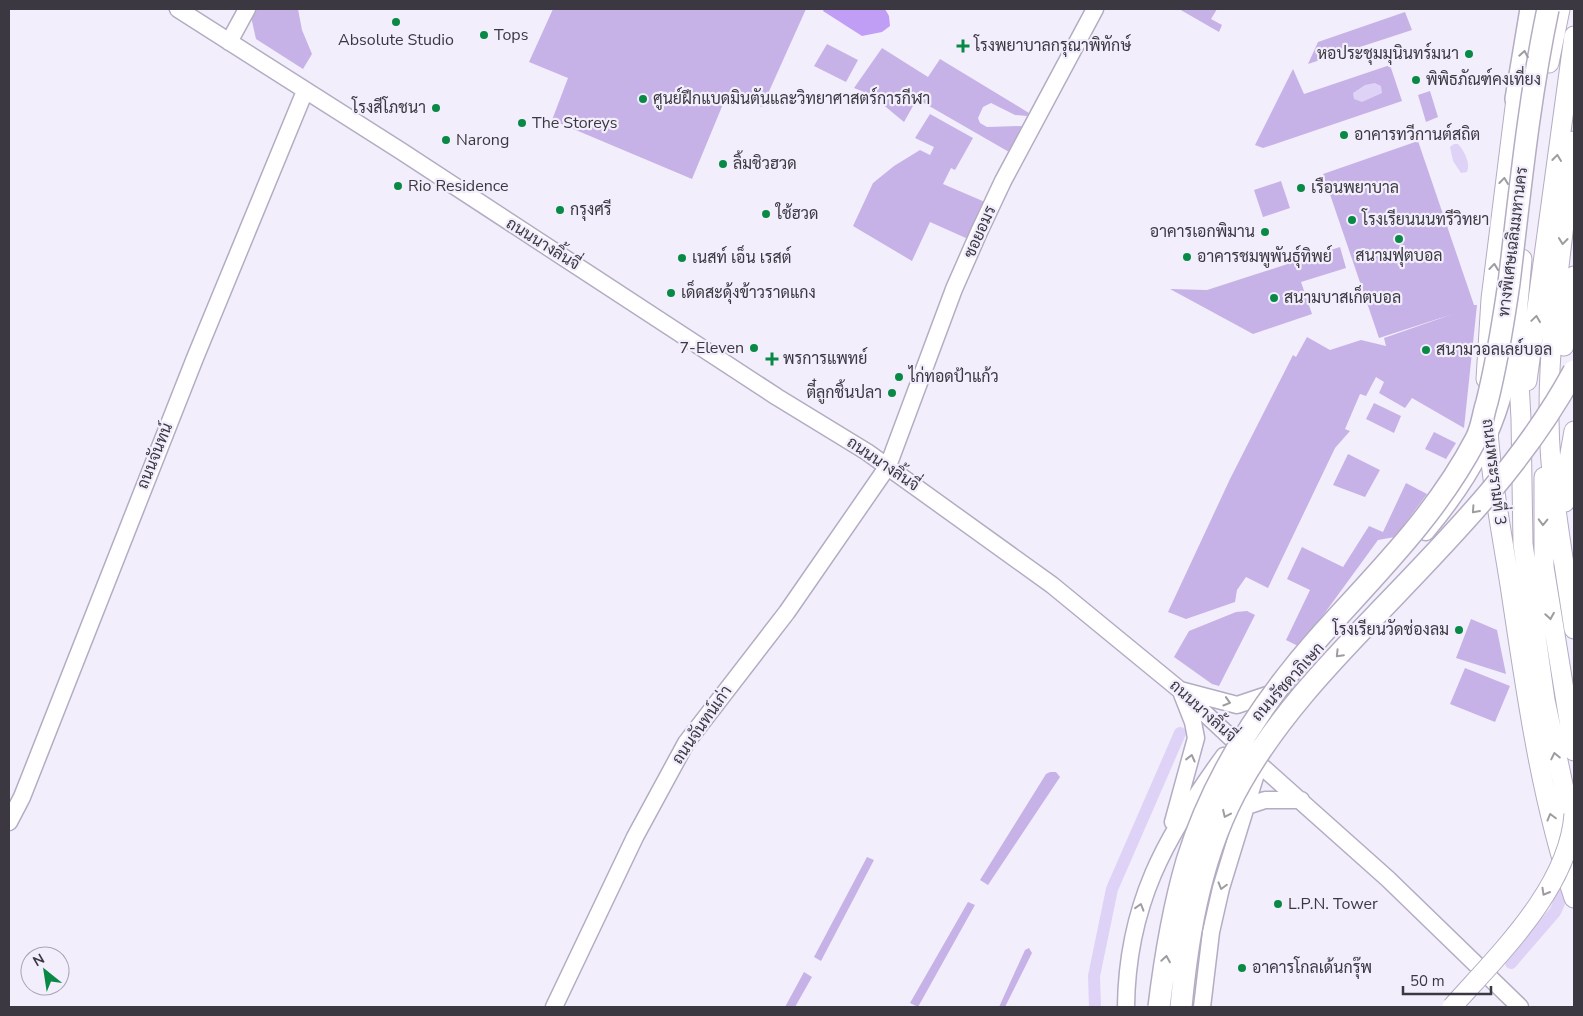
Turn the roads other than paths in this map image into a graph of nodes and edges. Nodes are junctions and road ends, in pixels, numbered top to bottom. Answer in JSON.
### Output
{"nodes":[{"id":1,"x":178,"y":9,"type":"edge"},
{"id":2,"x":247,"y":9,"type":"edge"},
{"id":3,"x":1095,"y":9,"type":"edge"},
{"id":4,"x":1531,"y":9,"type":"edge"},
{"id":5,"x":1548,"y":9,"type":"edge"},
{"id":6,"x":1560,"y":9,"type":"edge"},
{"id":7,"x":1574,"y":36,"type":"edge"},
{"id":8,"x":229,"y":42,"type":"junction"},
{"id":9,"x":1551,"y":51,"type":"junction"},
{"id":10,"x":305,"y":91,"type":"junction"},
{"id":11,"x":1516,"y":99,"type":"junction"},
{"id":12,"x":1574,"y":141,"type":"edge"},
{"id":13,"x":1528,"y":196,"type":"junction"},
{"id":14,"x":1498,"y":230,"type":"junction"},
{"id":15,"x":1574,"y":276,"type":"edge"},
{"id":16,"x":1516,"y":326,"type":"junction"},
{"id":17,"x":1574,"y":371,"type":"edge"},
{"id":18,"x":1521,"y":419,"type":"junction"},
{"id":19,"x":1549,"y":421,"type":"junction"},
{"id":20,"x":1574,"y":431,"type":"edge"},
{"id":21,"x":1489,"y":438,"type":"junction"},
{"id":22,"x":888,"y":466,"type":"junction"},
{"id":23,"x":1558,"y":519,"type":"junction"},
{"id":24,"x":1523,"y":544,"type":"junction"},
{"id":25,"x":1566,"y":572,"type":"junction"},
{"id":26,"x":1574,"y":628,"type":"edge"},
{"id":27,"x":1518,"y":636,"type":"junction"},
{"id":28,"x":1180,"y":690,"type":"junction"},
{"id":29,"x":1278,"y":692,"type":"junction"},
{"id":30,"x":1236,"y":740,"type":"junction"},
{"id":31,"x":1574,"y":751,"type":"edge"},
{"id":32,"x":1259,"y":764,"type":"junction"},
{"id":33,"x":1569,"y":797,"type":"edge"},
{"id":34,"x":1301,"y":800,"type":"junction"},
{"id":35,"x":1247,"y":806,"type":"junction"},
{"id":36,"x":1574,"y":814,"type":"edge"},
{"id":37,"x":9,"y":822,"type":"edge"},
{"id":38,"x":1574,"y":837,"type":"edge"},
{"id":39,"x":1169,"y":838,"type":"junction"},
{"id":40,"x":1574,"y":898,"type":"edge"},
{"id":41,"x":554,"y":1007,"type":"edge"},
{"id":42,"x":1126,"y":1007,"type":"edge"},
{"id":43,"x":1160,"y":1007,"type":"edge"},
{"id":44,"x":1181,"y":1007,"type":"edge"},
{"id":45,"x":1202,"y":1007,"type":"edge"},
{"id":46,"x":1452,"y":1007,"type":"edge"},
{"id":47,"x":1520,"y":1007,"type":"edge"}],
"edges":[{"from":1,"to":8,"type":"main road","name":"ถนนนางลิ้นจี่"},
{"from":2,"to":8,"type":"main road"},
{"from":3,"to":22,"type":"main road","name":"ซอยอมร"},
{"from":11,"to":4,"type":"highway","one_way":true},
{"from":43,"to":5,"type":"highway","name":"ทางพิเศษเฉลิมมหานคร","one_way":true,"bridge":true},
{"from":6,"to":9,"type":"main road","name":"ถนนพระรามที่ 3"},
{"from":18,"to":7,"type":"main road","name":"ถนนพระรามที่ 3","one_way":true},
{"from":8,"to":10,"type":"main road","name":"ถนนนางลิ้นจี่"},
{"from":9,"to":11,"type":"main road","name":"ถนนพระรามที่ 3"},
{"from":9,"to":13,"type":"main road","name":"ถนนพระรามที่ 3"},
{"from":10,"to":22,"type":"main road","name":"ถนนนางลิ้นจี่"},
{"from":10,"to":37,"type":"main road","name":"ถนนจันทน์"},
{"from":14,"to":11,"type":"main road","name":"ถนนพระรามที่ 3","one_way":true},
{"from":12,"to":19,"type":"main road","one_way":true},
{"from":13,"to":14,"type":"main road"},
{"from":13,"to":16,"type":"main road","name":"ถนนพระรามที่ 3"},
{"from":21,"to":14,"type":"main road","name":"ถนนพระรามที่ 3","one_way":true},
{"from":15,"to":23,"type":"main road"},
{"from":16,"to":18,"type":"main road","name":"ถนนพระรามที่ 3"},
{"from":16,"to":21,"type":"main road","name":"ถนนรัชดาภิเษก"},
{"from":17,"to":44,"type":"highway","one_way":true,"bridge":true},
{"from":18,"to":24,"type":"main road","name":"ถนนพระรามที่ 3"},
{"from":19,"to":23,"type":"main road"},
{"from":19,"to":31,"type":"main road","one_way":true},
{"from":20,"to":25,"type":"main road"},
{"from":21,"to":27,"type":"main road","name":"ถนนพระรามที่ 3"},
{"from":21,"to":29,"type":"main road","name":"ถนนรัชดาภิเษก"},
{"from":22,"to":28,"type":"main road","name":"ถนนนางลิ้นจี่"},
{"from":22,"to":41,"type":"main road","name":"ถนนจันทน์เก่า"},
{"from":23,"to":25,"type":"main road"},
{"from":24,"to":27,"type":"main road"},
{"from":33,"to":24,"type":"main road","name":"ถนนพระรามที่ 3","one_way":true},
{"from":25,"to":26,"type":"main road"},
{"from":40,"to":27,"type":"main road","name":"ถนนพระรามที่ 3","one_way":true},
{"from":28,"to":29,"type":"main road","one_way":true},
{"from":28,"to":30,"type":"main road","name":"ถนนนางลิ้นจี่"},
{"from":39,"to":28,"type":"main road","one_way":true},
{"from":29,"to":30,"type":"main road","name":"ถนนรัชดาภิเษก"},
{"from":30,"to":32,"type":"main road","name":"ถนนนางลิ้นจี่"},
{"from":30,"to":39,"type":"main road","name":"ถนนรัชดาภิเษก"},
{"from":32,"to":34,"type":"main road","name":"ถนนนางลิ้นจี่"},
{"from":32,"to":35,"type":"main road"},
{"from":33,"to":38,"type":"main road","name":"ถนนพระรามที่ 3"},
{"from":34,"to":35,"type":"main road"},
{"from":34,"to":47,"type":"main road","name":"ถนนนางลิ้นจี่"},
{"from":35,"to":45,"type":"main road","one_way":true},
{"from":36,"to":46,"type":"main road","one_way":true,"bridge":true},
{"from":42,"to":39,"type":"main road","name":"ถนนรัชดาภิเษก","one_way":true}]}
